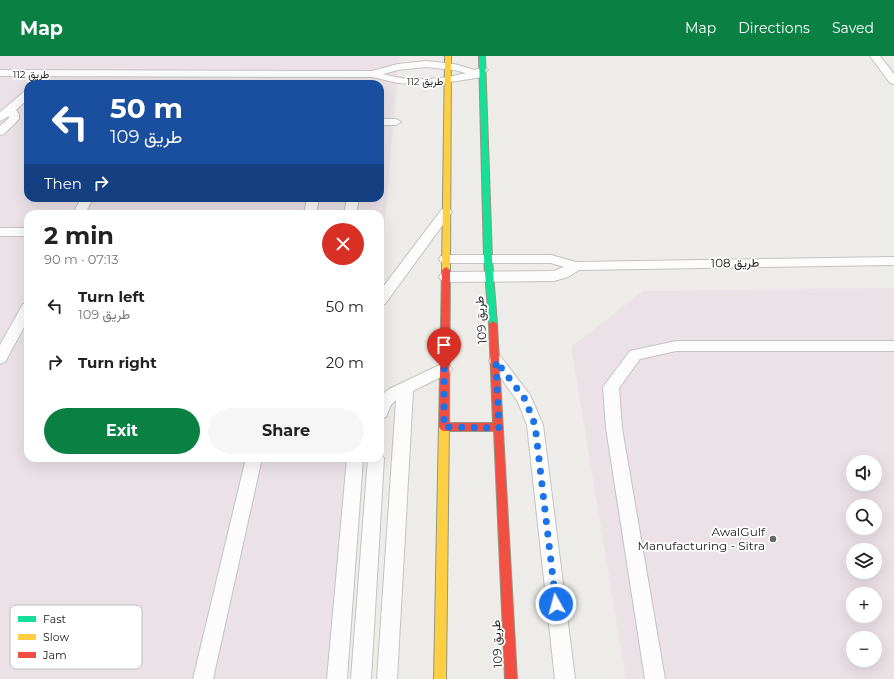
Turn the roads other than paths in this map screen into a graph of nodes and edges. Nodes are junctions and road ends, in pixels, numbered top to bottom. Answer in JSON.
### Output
{"nodes":[{"id":1,"x":482,"y":56,"type":"edge"},
{"id":2,"x":876,"y":56,"type":"edge"},
{"id":3,"x":448,"y":60,"type":"edge"},
{"id":4,"x":0,"y":73,"type":"edge"},
{"id":5,"x":50,"y":74,"type":"junction"},
{"id":6,"x":120,"y":74,"type":"junction"},
{"id":7,"x":373,"y":74,"type":"junction"},
{"id":8,"x":480,"y":74,"type":"junction"},
{"id":9,"x":139,"y":75,"type":"junction"},
{"id":10,"x":43,"y":80,"type":"edge"},
{"id":11,"x":116,"y":80,"type":"edge"},
{"id":12,"x":135,"y":80,"type":"edge"},
{"id":13,"x":448,"y":81,"type":"junction"},
{"id":14,"x":894,"y":81,"type":"edge"},
{"id":15,"x":24,"y":97,"type":"edge"},
{"id":16,"x":0,"y":103,"type":"edge"},
{"id":17,"x":9,"y":109,"type":"edge"},
{"id":18,"x":0,"y":118,"type":"edge"},
{"id":19,"x":384,"y":122,"type":"edge"},
{"id":20,"x":396,"y":122,"type":"dead end"},
{"id":21,"x":0,"y":132,"type":"edge"},
{"id":22,"x":446,"y":212,"type":"junction"},
{"id":23,"x":0,"y":232,"type":"edge"},
{"id":24,"x":24,"y":232,"type":"edge"},
{"id":25,"x":488,"y":259,"type":"junction"},
{"id":26,"x":446,"y":260,"type":"junction"},
{"id":27,"x":894,"y":260,"type":"edge"},
{"id":28,"x":576,"y":266,"type":"junction"},
{"id":29,"x":446,"y":277,"type":"junction"},
{"id":30,"x":490,"y":277,"type":"junction"},
{"id":31,"x":384,"y":296,"type":"edge"},
{"id":32,"x":24,"y":314,"type":"edge"},
{"id":33,"x":894,"y":346,"type":"edge"},
{"id":34,"x":0,"y":358,"type":"edge"},
{"id":35,"x":496,"y":361,"type":"junction"},
{"id":36,"x":444,"y":369,"type":"junction"},
{"id":37,"x":405,"y":388,"type":"junction"},
{"id":38,"x":384,"y":403,"type":"edge"},
{"id":39,"x":444,"y":427,"type":"junction"},
{"id":40,"x":499,"y":428,"type":"junction"},
{"id":41,"x":253,"y":462,"type":"edge"},
{"id":42,"x":355,"y":462,"type":"edge"},
{"id":43,"x":376,"y":462,"type":"edge"},
{"id":44,"x":203,"y":679,"type":"edge"},
{"id":45,"x":337,"y":679,"type":"edge"},
{"id":46,"x":361,"y":679,"type":"edge"},
{"id":47,"x":387,"y":679,"type":"edge"},
{"id":48,"x":440,"y":679,"type":"edge"},
{"id":49,"x":511,"y":679,"type":"edge"},
{"id":50,"x":565,"y":679,"type":"edge"},
{"id":51,"x":655,"y":679,"type":"edge"}],
"edges":[{"from":1,"to":8,"type":"street","name":"طريق 109"},
{"from":2,"to":14,"type":"lane"},
{"from":3,"to":7,"type":"lane","name":"طريق 112"},
{"from":3,"to":8,"type":"lane","name":"طريق 112"},
{"from":3,"to":13,"type":"street"},
{"from":4,"to":5,"type":"lane","name":"طريق 112"},
{"from":5,"to":6,"type":"lane","name":"طريق 112"},
{"from":5,"to":10,"type":"lane"},
{"from":6,"to":9,"type":"lane","name":"طريق 112"},
{"from":6,"to":11,"type":"lane"},
{"from":7,"to":9,"type":"lane","name":"طريق 112"},
{"from":7,"to":13,"type":"lane","name":"طريق 112"},
{"from":8,"to":13,"type":"lane","name":"طريق 112"},
{"from":8,"to":25,"type":"street","name":"طريق 109"},
{"from":9,"to":12,"type":"lane"},
{"from":13,"to":22,"type":"street"},
{"from":15,"to":17,"type":"lane"},
{"from":16,"to":17,"type":"lane"},
{"from":17,"to":18,"type":"lane"},
{"from":17,"to":21,"type":"lane"},
{"from":19,"to":20,"type":"lane"},
{"from":22,"to":26,"type":"street"},
{"from":22,"to":31,"type":"lane"},
{"from":23,"to":24,"type":"lane"},
{"from":25,"to":26,"type":"lane","name":"طريق 108"},
{"from":25,"to":28,"type":"lane","name":"طريق 108"},
{"from":25,"to":30,"type":"street","name":"طريق 109"},
{"from":26,"to":29,"type":"street"},
{"from":27,"to":28,"type":"lane","name":"طريق 108"},
{"from":28,"to":30,"type":"lane","name":"طريق 108"},
{"from":29,"to":30,"type":"lane","name":"طريق 108"},
{"from":29,"to":36,"type":"street"},
{"from":30,"to":35,"type":"street","name":"طريق 109"},
{"from":32,"to":34,"type":"lane"},
{"from":33,"to":51,"type":"lane"},
{"from":35,"to":40,"type":"street","name":"طريق 109"},
{"from":35,"to":50,"type":"lane"},
{"from":36,"to":37,"type":"lane"},
{"from":36,"to":39,"type":"street"},
{"from":37,"to":38,"type":"lane"},
{"from":37,"to":47,"type":"lane"},
{"from":39,"to":40,"type":"street"},
{"from":39,"to":48,"type":"street"},
{"from":40,"to":49,"type":"street","name":"طريق 109"},
{"from":41,"to":44,"type":"lane"},
{"from":42,"to":45,"type":"lane"},
{"from":43,"to":46,"type":"lane"}]}
